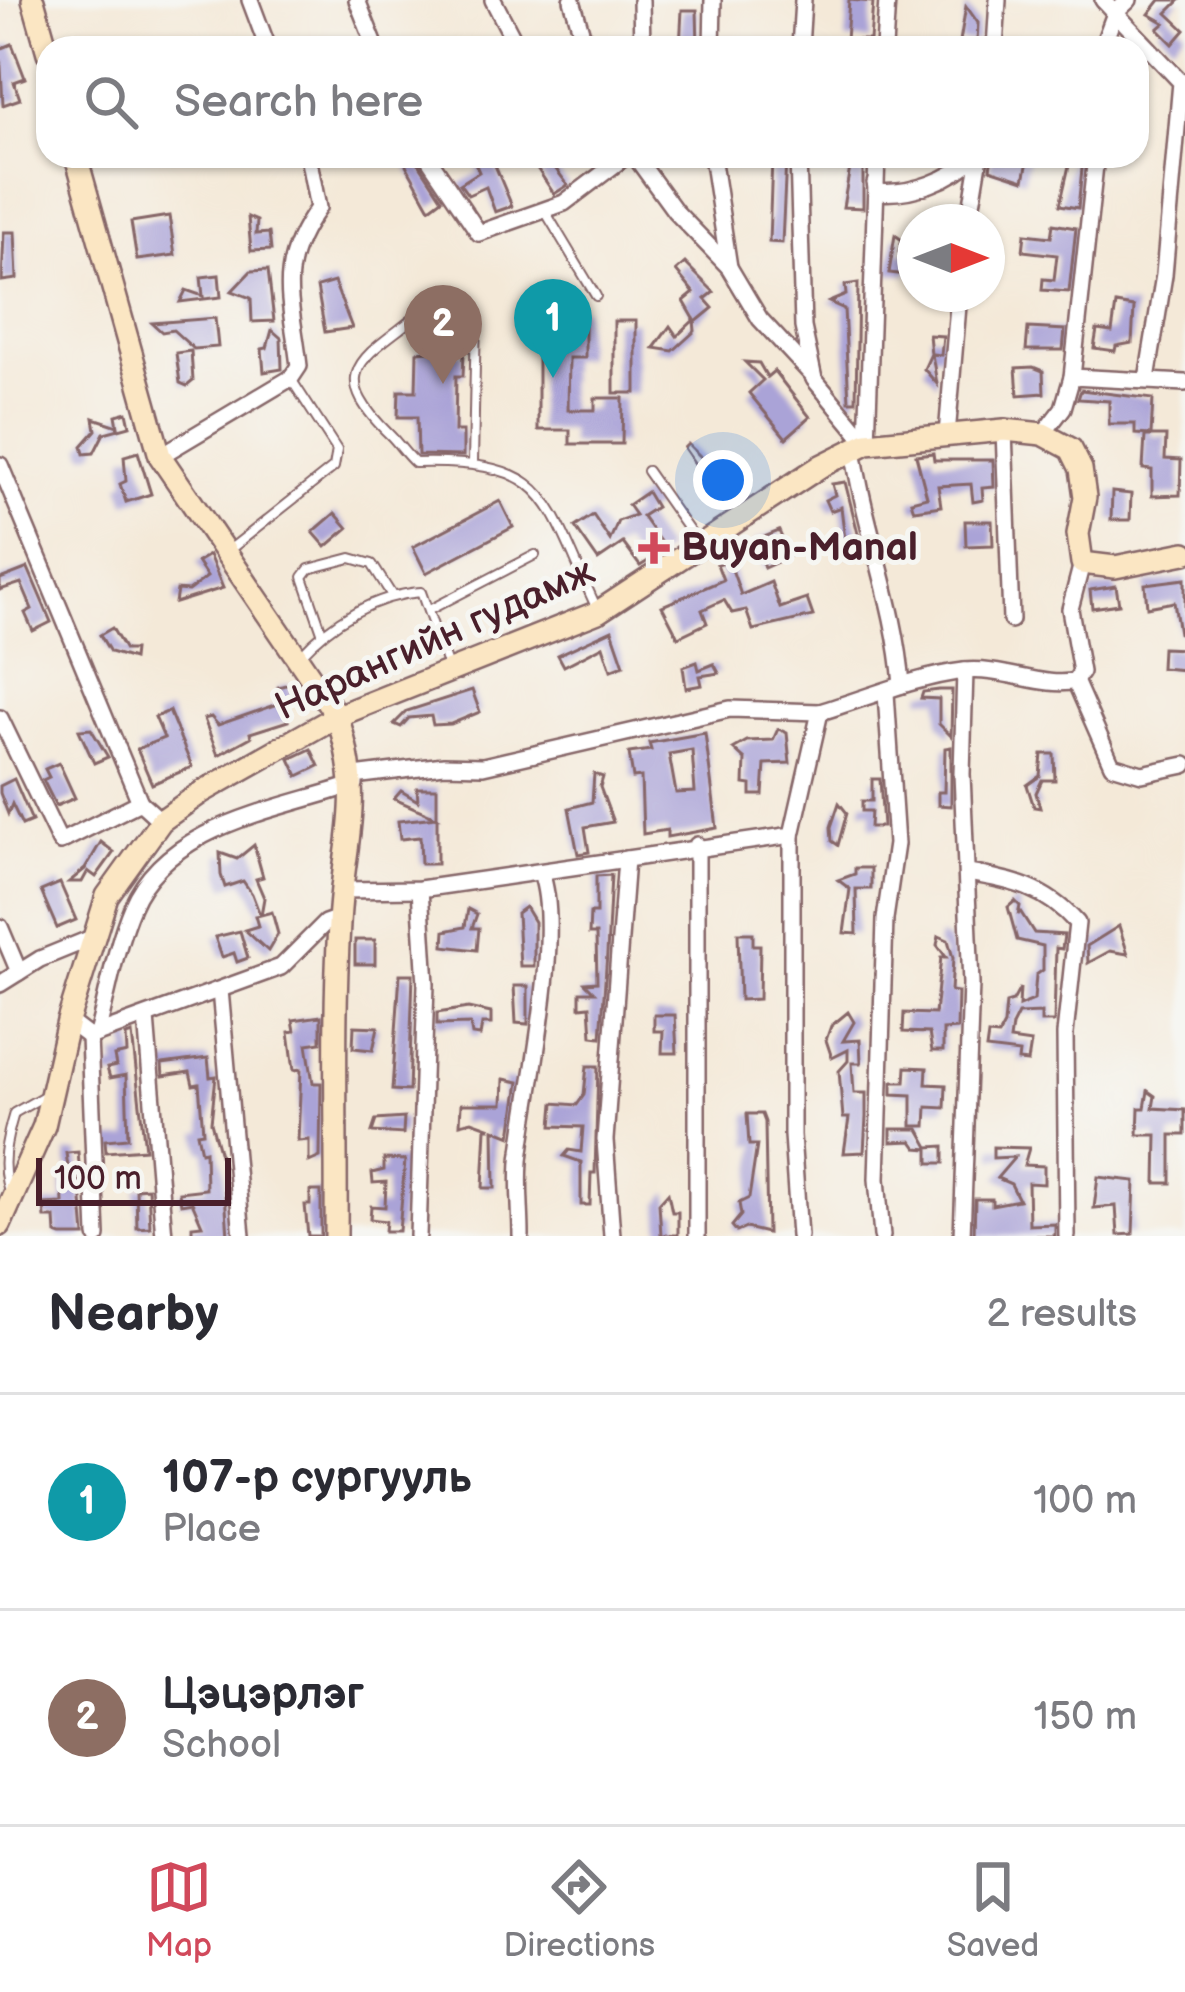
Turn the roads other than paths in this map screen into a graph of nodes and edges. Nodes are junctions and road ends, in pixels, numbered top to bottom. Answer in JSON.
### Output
{"nodes":[{"id":1,"x":33,"y":0,"type":"edge"},
{"id":2,"x":250,"y":0,"type":"edge"},
{"id":3,"x":357,"y":0,"type":"edge"},
{"id":4,"x":494,"y":0,"type":"edge"},
{"id":5,"x":572,"y":0,"type":"edge"},
{"id":6,"x":641,"y":0,"type":"edge"},
{"id":7,"x":713,"y":0,"type":"edge"},
{"id":8,"x":803,"y":0,"type":"edge"},
{"id":9,"x":887,"y":0,"type":"edge"},
{"id":10,"x":998,"y":0,"type":"edge"},
{"id":11,"x":1129,"y":0,"type":"edge"},
{"id":12,"x":1109,"y":7,"type":"edge"},
{"id":13,"x":43,"y":36,"type":"edge"},
{"id":14,"x":264,"y":36,"type":"edge"},
{"id":15,"x":371,"y":36,"type":"edge"},
{"id":16,"x":512,"y":36,"type":"edge"},
{"id":17,"x":582,"y":36,"type":"edge"},
{"id":18,"x":642,"y":36,"type":"edge"},
{"id":19,"x":712,"y":36,"type":"edge"},
{"id":20,"x":801,"y":36,"type":"edge"},
{"id":21,"x":885,"y":36,"type":"edge"},
{"id":22,"x":996,"y":36,"type":"edge"},
{"id":23,"x":1137,"y":36,"type":"edge"},
{"id":24,"x":1149,"y":49,"type":"edge"},
{"id":25,"x":79,"y":168,"type":"edge"},
{"id":26,"x":310,"y":168,"type":"edge"},
{"id":27,"x":435,"y":168,"type":"edge"},
{"id":28,"x":610,"y":168,"type":"edge"},
{"id":29,"x":644,"y":168,"type":"edge"},
{"id":30,"x":714,"y":168,"type":"edge"},
{"id":31,"x":798,"y":168,"type":"edge"},
{"id":32,"x":876,"y":168,"type":"edge"},
{"id":33,"x":964,"y":168,"type":"edge"},
{"id":34,"x":976,"y":168,"type":"edge"},
{"id":35,"x":1095,"y":168,"type":"edge"},
{"id":36,"x":875,"y":182,"type":"junction"},
{"id":37,"x":971,"y":204,"type":"edge"},
{"id":38,"x":544,"y":210,"type":"junction"},
{"id":39,"x":729,"y":267,"type":"junction"},
{"id":40,"x":596,"y":296,"type":"dead end"},
{"id":41,"x":957,"y":312,"type":"edge"},
{"id":42,"x":1072,"y":376,"type":"junction"},
{"id":43,"x":291,"y":378,"type":"junction"},
{"id":44,"x":814,"y":379,"type":"junction"},
{"id":45,"x":1147,"y":380,"type":"junction"},
{"id":46,"x":1185,"y":383,"type":"edge"},
{"id":47,"x":1004,"y":430,"type":"junction"},
{"id":48,"x":1043,"y":434,"type":"junction"},
{"id":49,"x":947,"y":435,"type":"junction"},
{"id":50,"x":860,"y":446,"type":"junction"},
{"id":51,"x":160,"y":456,"type":"junction"},
{"id":52,"x":473,"y":463,"type":"junction"},
{"id":53,"x":0,"y":465,"type":"edge"},
{"id":54,"x":647,"y":471,"type":"dead end"},
{"id":55,"x":699,"y":547,"type":"junction"},
{"id":56,"x":226,"y":552,"type":"junction"},
{"id":57,"x":1185,"y":553,"type":"edge"},
{"id":58,"x":535,"y":555,"type":"dead end"},
{"id":59,"x":1082,"y":563,"type":"junction"},
{"id":60,"x":391,"y":594,"type":"junction"},
{"id":61,"x":431,"y":609,"type":"junction"},
{"id":62,"x":598,"y":612,"type":"junction"},
{"id":63,"x":1011,"y":620,"type":"dead end"},
{"id":64,"x":322,"y":632,"type":"junction"},
{"id":65,"x":299,"y":658,"type":"junction"},
{"id":66,"x":449,"y":671,"type":"junction"},
{"id":67,"x":965,"y":671,"type":"junction"},
{"id":68,"x":1075,"y":681,"type":"junction"},
{"id":69,"x":894,"y":689,"type":"junction"},
{"id":70,"x":820,"y":712,"type":"junction"},
{"id":71,"x":337,"y":716,"type":"junction"},
{"id":72,"x":0,"y":718,"type":"edge"},
{"id":73,"x":1181,"y":762,"type":"edge"},
{"id":74,"x":354,"y":780,"type":"junction"},
{"id":75,"x":140,"y":802,"type":"junction"},
{"id":76,"x":161,"y":821,"type":"junction"},
{"id":77,"x":792,"y":835,"type":"junction"},
{"id":78,"x":697,"y":845,"type":"junction"},
{"id":79,"x":626,"y":859,"type":"junction"},
{"id":80,"x":967,"y":873,"type":"junction"},
{"id":81,"x":541,"y":874,"type":"junction"},
{"id":82,"x":420,"y":889,"type":"junction"},
{"id":83,"x":343,"y":890,"type":"junction"},
{"id":84,"x":339,"y":918,"type":"junction"},
{"id":85,"x":0,"y":927,"type":"edge"},
{"id":86,"x":94,"y":938,"type":"junction"},
{"id":87,"x":19,"y":972,"type":"junction"},
{"id":88,"x":0,"y":984,"type":"edge"},
{"id":89,"x":220,"y":990,"type":"junction"},
{"id":90,"x":146,"y":1018,"type":"junction"},
{"id":91,"x":68,"y":1021,"type":"junction"},
{"id":92,"x":93,"y":1036,"type":"junction"},
{"id":93,"x":51,"y":1094,"type":"junction"},
{"id":94,"x":7,"y":1218,"type":"edge"},
{"id":95,"x":97,"y":1236,"type":"edge"},
{"id":96,"x":164,"y":1236,"type":"edge"},
{"id":97,"x":242,"y":1236,"type":"edge"},
{"id":98,"x":337,"y":1236,"type":"edge"},
{"id":99,"x":418,"y":1236,"type":"edge"},
{"id":100,"x":521,"y":1236,"type":"edge"},
{"id":101,"x":612,"y":1236,"type":"edge"},
{"id":102,"x":697,"y":1236,"type":"edge"},
{"id":103,"x":799,"y":1236,"type":"edge"},
{"id":104,"x":882,"y":1236,"type":"edge"},
{"id":105,"x":962,"y":1236,"type":"edge"},
{"id":106,"x":1067,"y":1236,"type":"edge"}],
"edges":[{"from":1,"to":13,"type":"main road"},
{"from":2,"to":14,"type":"street"},
{"from":3,"to":15,"type":"street"},
{"from":4,"to":16,"type":"street"},
{"from":5,"to":17,"type":"street"},
{"from":6,"to":18,"type":"street"},
{"from":7,"to":19,"type":"street"},
{"from":8,"to":20,"type":"street"},
{"from":9,"to":21,"type":"street"},
{"from":10,"to":22,"type":"street"},
{"from":11,"to":12,"type":"street"},
{"from":12,"to":23,"type":"street"},
{"from":24,"to":45,"type":"street"},
{"from":25,"to":51,"type":"main road"},
{"from":26,"to":43,"type":"street"},
{"from":27,"to":38,"type":"street"},
{"from":28,"to":38,"type":"street"},
{"from":29,"to":39,"type":"street"},
{"from":30,"to":39,"type":"street"},
{"from":31,"to":44,"type":"street"},
{"from":32,"to":36,"type":"street"},
{"from":33,"to":36,"type":"street"},
{"from":34,"to":37,"type":"street"},
{"from":35,"to":42,"type":"street"},
{"from":36,"to":50,"type":"street"},
{"from":38,"to":40,"type":"lane"},
{"from":39,"to":44,"type":"street"},
{"from":41,"to":49,"type":"street"},
{"from":42,"to":45,"type":"street"},
{"from":42,"to":48,"type":"street"},
{"from":43,"to":51,"type":"street"},
{"from":43,"to":56,"type":"lane"},
{"from":44,"to":50,"type":"street"},
{"from":45,"to":46,"type":"street"},
{"from":47,"to":48,"type":"main road","name":"Нарангийн гудамж"},
{"from":47,"to":49,"type":"main road","name":"Нарангийн гудамж"},
{"from":47,"to":63,"type":"street"},
{"from":48,"to":59,"type":"main road"},
{"from":49,"to":50,"type":"main road","name":"Нарангийн гудамж"},
{"from":50,"to":55,"type":"main road","name":"Нарангийн гудамж"},
{"from":50,"to":69,"type":"street"},
{"from":51,"to":56,"type":"main road"},
{"from":52,"to":52,"type":"lane"},
{"from":52,"to":62,"type":"lane"},
{"from":53,"to":75,"type":"street"},
{"from":54,"to":55,"type":"lane"},
{"from":55,"to":62,"type":"main road","name":"Нарангийн гудамж"},
{"from":56,"to":65,"type":"main road"},
{"from":57,"to":59,"type":"main road"},
{"from":58,"to":61,"type":"lane"},
{"from":59,"to":68,"type":"street"},
{"from":60,"to":61,"type":"lane"},
{"from":60,"to":64,"type":"lane"},
{"from":60,"to":64,"type":"lane"},
{"from":61,"to":66,"type":"lane"},
{"from":62,"to":66,"type":"main road","name":"Нарангийн гудамж"},
{"from":64,"to":65,"type":"lane"},
{"from":65,"to":71,"type":"main road"},
{"from":66,"to":71,"type":"main road","name":"Нарангийн гудамж"},
{"from":67,"to":68,"type":"street"},
{"from":67,"to":69,"type":"street"},
{"from":67,"to":80,"type":"street"},
{"from":68,"to":73,"type":"street"},
{"from":69,"to":70,"type":"street"},
{"from":69,"to":104,"type":"street"},
{"from":70,"to":74,"type":"street"},
{"from":70,"to":77,"type":"street"},
{"from":71,"to":74,"type":"main road"},
{"from":71,"to":76,"type":"main road","name":"Нарангийн гудамж"},
{"from":72,"to":75,"type":"street"},
{"from":74,"to":83,"type":"main road"},
{"from":74,"to":92,"type":"street"},
{"from":75,"to":76,"type":"street"},
{"from":76,"to":86,"type":"main road","name":"Нарангийн гудамж"},
{"from":77,"to":78,"type":"street"},
{"from":77,"to":103,"type":"street"},
{"from":78,"to":79,"type":"street"},
{"from":78,"to":102,"type":"street"},
{"from":79,"to":81,"type":"street"},
{"from":79,"to":101,"type":"street"},
{"from":80,"to":105,"type":"street"},
{"from":80,"to":106,"type":"street"},
{"from":81,"to":82,"type":"street"},
{"from":81,"to":100,"type":"street"},
{"from":82,"to":83,"type":"street"},
{"from":82,"to":99,"type":"street"},
{"from":83,"to":84,"type":"main road"},
{"from":84,"to":89,"type":"street"},
{"from":84,"to":98,"type":"main road"},
{"from":85,"to":87,"type":"street"},
{"from":86,"to":87,"type":"street"},
{"from":86,"to":91,"type":"main road","name":"Нарангийн гудамж"},
{"from":87,"to":88,"type":"street"},
{"from":89,"to":90,"type":"street"},
{"from":89,"to":97,"type":"street"},
{"from":90,"to":92,"type":"street"},
{"from":90,"to":96,"type":"street"},
{"from":91,"to":92,"type":"street"},
{"from":91,"to":93,"type":"main road","name":"Нарангийн гудамж"},
{"from":92,"to":95,"type":"street"},
{"from":93,"to":94,"type":"main road","name":"Нарангийн гудамж"},
{"from":93,"to":94,"type":"lane"}]}
